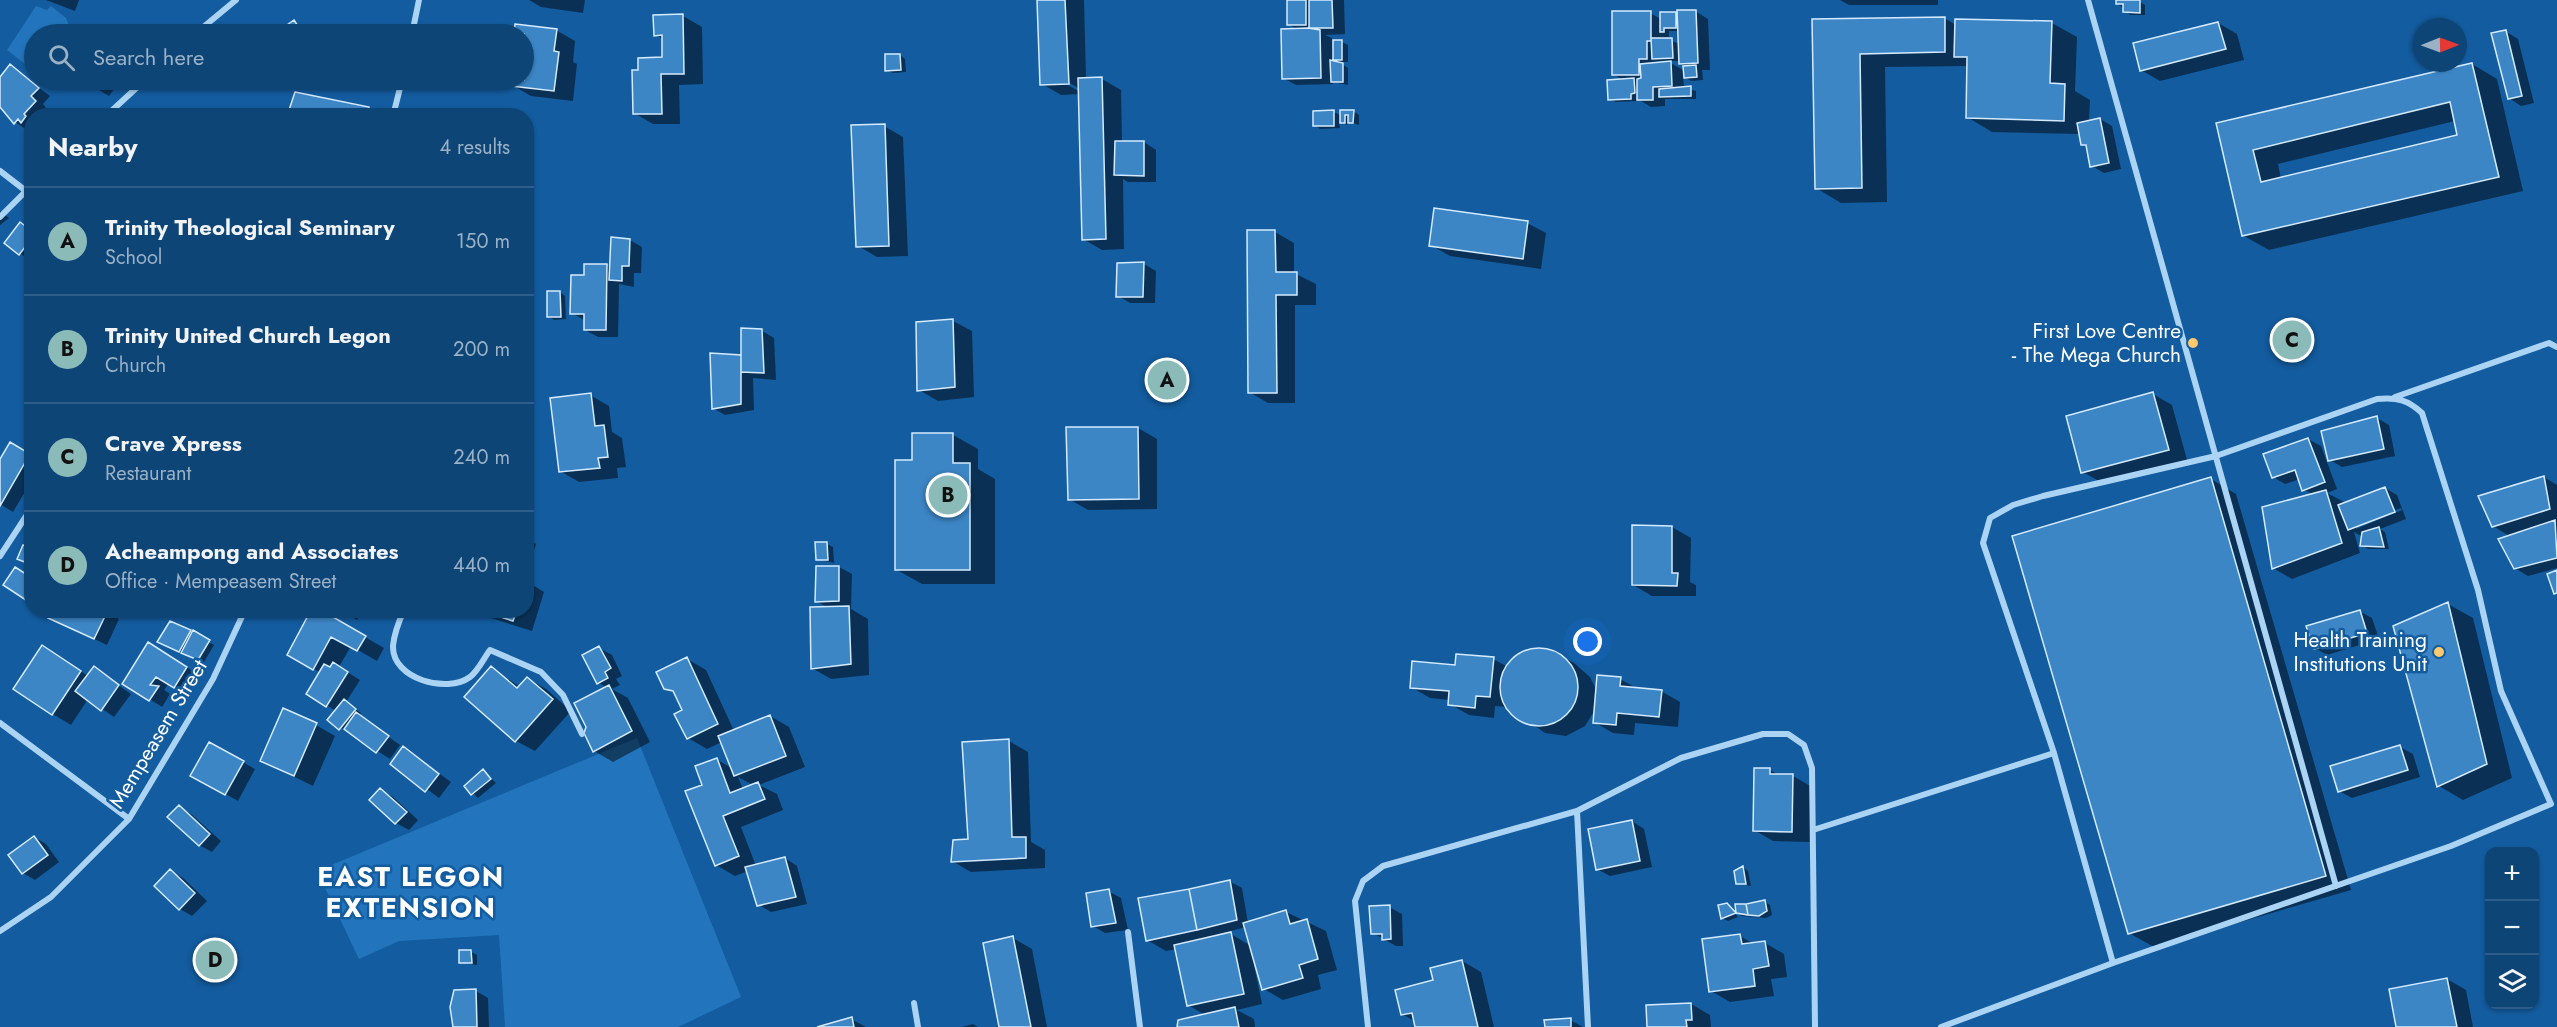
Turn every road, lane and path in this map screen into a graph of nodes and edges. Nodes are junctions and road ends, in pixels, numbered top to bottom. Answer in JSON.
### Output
{"nodes":[{"id":1,"x":236,"y":0,"type":"edge"},
{"id":2,"x":419,"y":0,"type":"edge"},
{"id":3,"x":2088,"y":0,"type":"edge"},
{"id":4,"x":207,"y":24,"type":"edge"},
{"id":5,"x":414,"y":24,"type":"edge"},
{"id":6,"x":135,"y":90,"type":"edge"},
{"id":7,"x":400,"y":90,"type":"edge"},
{"id":8,"x":115,"y":108,"type":"edge"},
{"id":9,"x":395,"y":108,"type":"edge"},
{"id":10,"x":0,"y":171,"type":"edge"},
{"id":11,"x":24,"y":185,"type":"edge"},
{"id":12,"x":24,"y":193,"type":"edge"},
{"id":13,"x":0,"y":218,"type":"edge"},
{"id":14,"x":2557,"y":347,"type":"edge"},
{"id":15,"x":2394,"y":398,"type":"junction"},
{"id":16,"x":2216,"y":456,"type":"junction"},
{"id":17,"x":24,"y":519,"type":"edge"},
{"id":18,"x":0,"y":556,"type":"edge"},
{"id":19,"x":241,"y":618,"type":"edge"},
{"id":20,"x":402,"y":618,"type":"edge"},
{"id":21,"x":0,"y":723,"type":"edge"},
{"id":22,"x":582,"y":734,"type":"dead end"},
{"id":23,"x":2054,"y":753,"type":"junction"},
{"id":24,"x":1577,"y":812,"type":"junction"},
{"id":25,"x":129,"y":819,"type":"junction"},
{"id":26,"x":1813,"y":830,"type":"junction"},
{"id":27,"x":2336,"y":886,"type":"junction"},
{"id":28,"x":0,"y":931,"type":"edge"},
{"id":29,"x":1128,"y":932,"type":"dead end"},
{"id":30,"x":2113,"y":963,"type":"junction"},
{"id":31,"x":915,"y":1003,"type":"dead end"},
{"id":32,"x":918,"y":1027,"type":"edge"},
{"id":33,"x":1140,"y":1027,"type":"edge"},
{"id":34,"x":1368,"y":1027,"type":"edge"},
{"id":35,"x":1588,"y":1027,"type":"edge"},
{"id":36,"x":1815,"y":1027,"type":"edge"},
{"id":37,"x":1941,"y":1027,"type":"edge"}],
"edges":[{"from":1,"to":4,"type":"street"},
{"from":2,"to":5,"type":"street"},
{"from":3,"to":16,"type":"street"},
{"from":6,"to":8,"type":"street"},
{"from":7,"to":9,"type":"street"},
{"from":10,"to":11,"type":"street"},
{"from":12,"to":13,"type":"street"},
{"from":14,"to":15,"type":"street"},
{"from":15,"to":16,"type":"street"},
{"from":15,"to":27,"type":"street"},
{"from":16,"to":23,"type":"street"},
{"from":16,"to":27,"type":"street"},
{"from":17,"to":18,"type":"street"},
{"from":19,"to":25,"type":"street","name":"Mempeasem Street"},
{"from":20,"to":22,"type":"street"},
{"from":21,"to":25,"type":"street"},
{"from":23,"to":26,"type":"street"},
{"from":23,"to":30,"type":"street"},
{"from":24,"to":26,"type":"street"},
{"from":24,"to":34,"type":"street"},
{"from":24,"to":35,"type":"street"},
{"from":25,"to":28,"type":"street","name":"Mempeasem Street"},
{"from":26,"to":36,"type":"street"},
{"from":27,"to":30,"type":"street"},
{"from":29,"to":33,"type":"street"},
{"from":30,"to":37,"type":"street"},
{"from":31,"to":32,"type":"street"}]}
